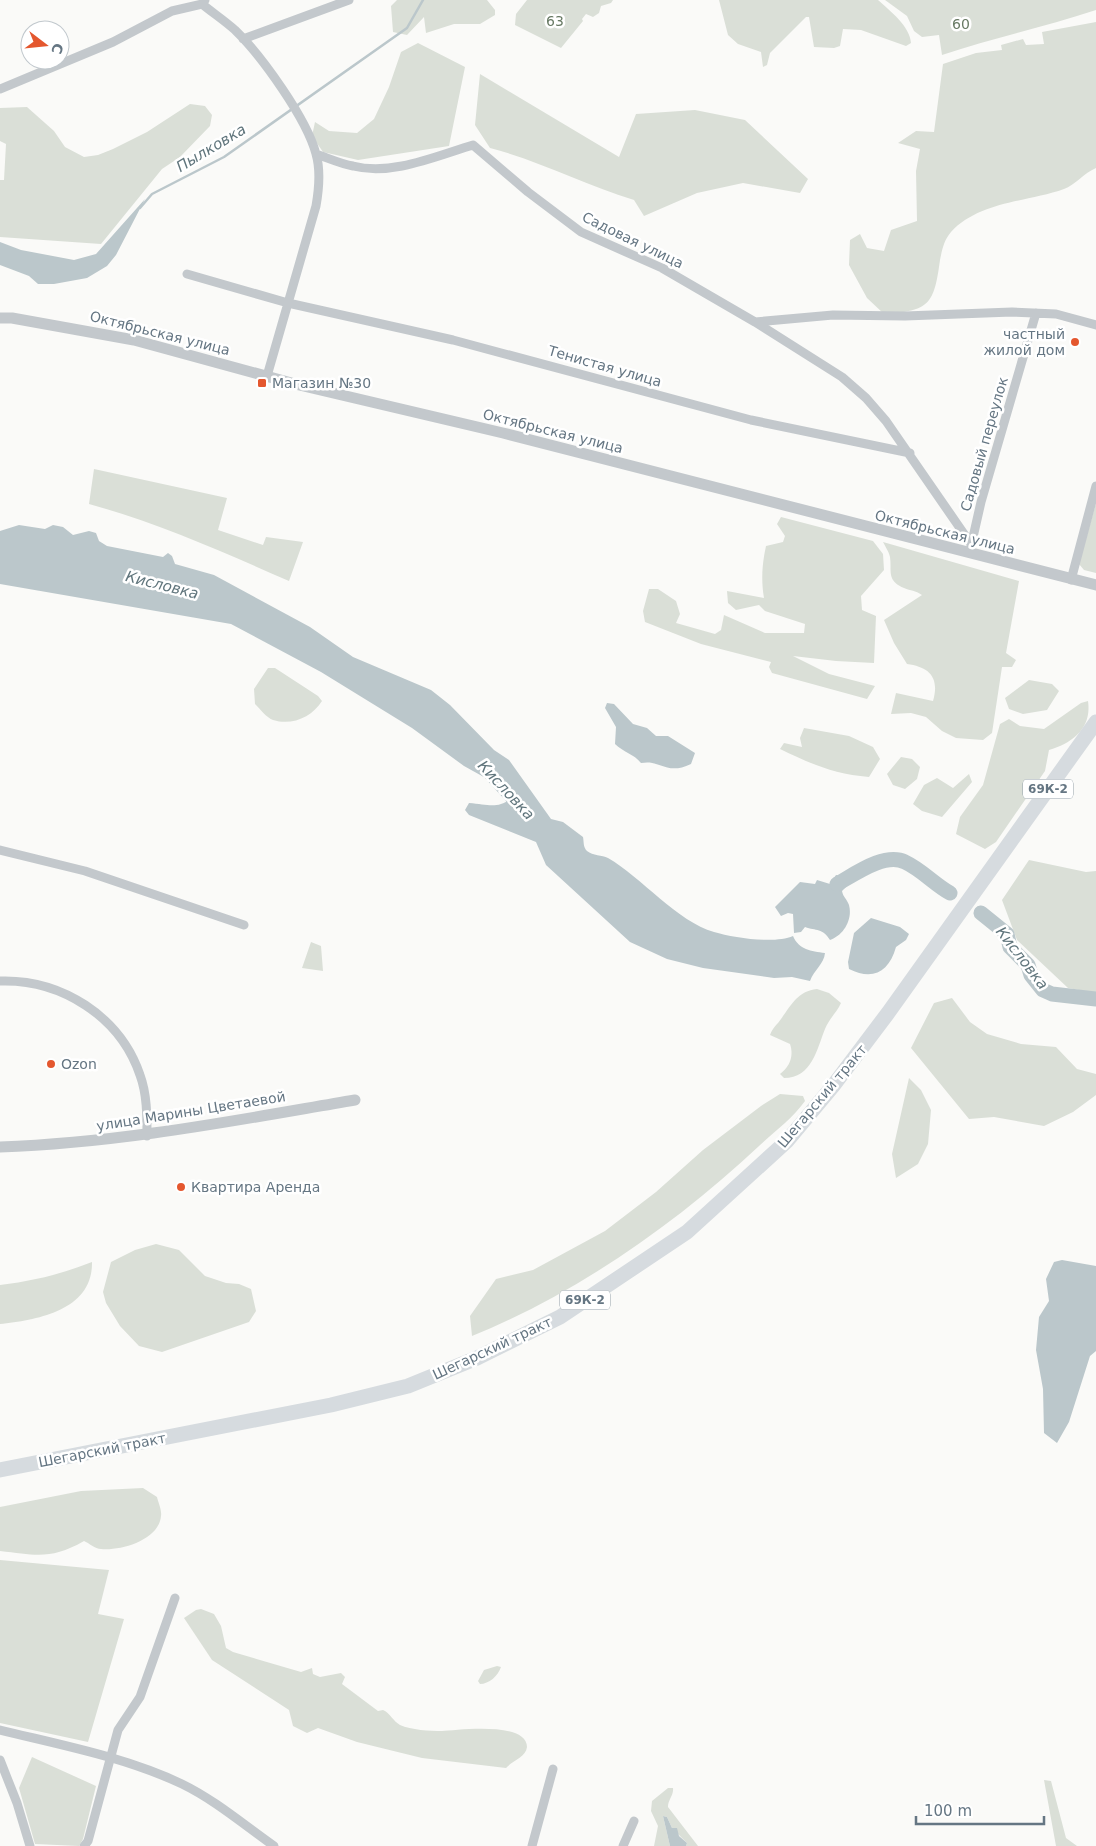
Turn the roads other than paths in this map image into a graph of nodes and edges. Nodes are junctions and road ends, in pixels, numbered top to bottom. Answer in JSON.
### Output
{"nodes":[{"id":1,"x":349,"y":0,"type":"edge"},
{"id":2,"x":204,"y":2,"type":"edge"},
{"id":3,"x":242,"y":38,"type":"junction"},
{"id":4,"x":0,"y":89,"type":"edge"},
{"id":5,"x":316,"y":154,"type":"junction"},
{"id":6,"x":187,"y":274,"type":"dead end"},
{"id":7,"x":288,"y":302,"type":"junction"},
{"id":8,"x":1036,"y":313,"type":"junction"},
{"id":9,"x":0,"y":318,"type":"edge"},
{"id":10,"x":755,"y":322,"type":"junction"},
{"id":11,"x":1096,"y":325,"type":"edge"},
{"id":12,"x":267,"y":376,"type":"junction"},
{"id":13,"x":910,"y":454,"type":"junction"},
{"id":14,"x":1096,"y":486,"type":"edge"},
{"id":15,"x":970,"y":549,"type":"junction"},
{"id":16,"x":1071,"y":580,"type":"junction"},
{"id":17,"x":1096,"y":586,"type":"edge"},
{"id":18,"x":1096,"y":722,"type":"edge"},
{"id":19,"x":0,"y":850,"type":"edge"},
{"id":20,"x":244,"y":926,"type":"dead end"},
{"id":21,"x":0,"y":981,"type":"edge"},
{"id":22,"x":355,"y":1100,"type":"dead end"},
{"id":23,"x":147,"y":1136,"type":"junction"},
{"id":24,"x":0,"y":1147,"type":"edge"},
{"id":25,"x":0,"y":1470,"type":"edge"},
{"id":26,"x":175,"y":1598,"type":"dead end"},
{"id":27,"x":0,"y":1730,"type":"edge"},
{"id":28,"x":109,"y":1757,"type":"junction"},
{"id":29,"x":0,"y":1760,"type":"edge"},
{"id":30,"x":553,"y":1768,"type":"dead end"},
{"id":31,"x":634,"y":1822,"type":"dead end"},
{"id":32,"x":30,"y":1846,"type":"edge"},
{"id":33,"x":84,"y":1846,"type":"edge"},
{"id":34,"x":274,"y":1846,"type":"edge"},
{"id":35,"x":532,"y":1846,"type":"edge"},
{"id":36,"x":624,"y":1846,"type":"edge"}],
"edges":[{"from":1,"to":3,"type":"street"},
{"from":2,"to":3,"type":"street"},
{"from":2,"to":4,"type":"street"},
{"from":3,"to":5,"type":"street"},
{"from":5,"to":7,"type":"street"},
{"from":5,"to":10,"type":"street","name":"Садовая улица"},
{"from":6,"to":7,"type":"street","name":"Тенистая улица"},
{"from":7,"to":12,"type":"street"},
{"from":7,"to":13,"type":"street","name":"Тенистая улица"},
{"from":8,"to":10,"type":"street"},
{"from":8,"to":11,"type":"street"},
{"from":8,"to":15,"type":"street","name":"Садовый переулок"},
{"from":9,"to":12,"type":"street","name":"Октябрьская улица"},
{"from":10,"to":13,"type":"street","name":"Садовая улица"},
{"from":12,"to":15,"type":"street","name":"Октябрьская улица"},
{"from":13,"to":15,"type":"street"},
{"from":14,"to":16,"type":"street"},
{"from":15,"to":16,"type":"street","name":"Октябрьская улица"},
{"from":16,"to":17,"type":"street","name":"Октябрьская улица"},
{"from":18,"to":25,"type":"main road","name":"Шегарский тракт","number":"69К-2"},
{"from":19,"to":20,"type":"street"},
{"from":21,"to":23,"type":"street"},
{"from":22,"to":23,"type":"street","name":"улица Марины Цветаевой"},
{"from":23,"to":24,"type":"street","name":"улица Марины Цветаевой"},
{"from":26,"to":28,"type":"street"},
{"from":27,"to":28,"type":"street"},
{"from":28,"to":33,"type":"street"},
{"from":28,"to":34,"type":"street"},
{"from":29,"to":32,"type":"street"},
{"from":30,"to":35,"type":"street"},
{"from":31,"to":36,"type":"street"}]}
